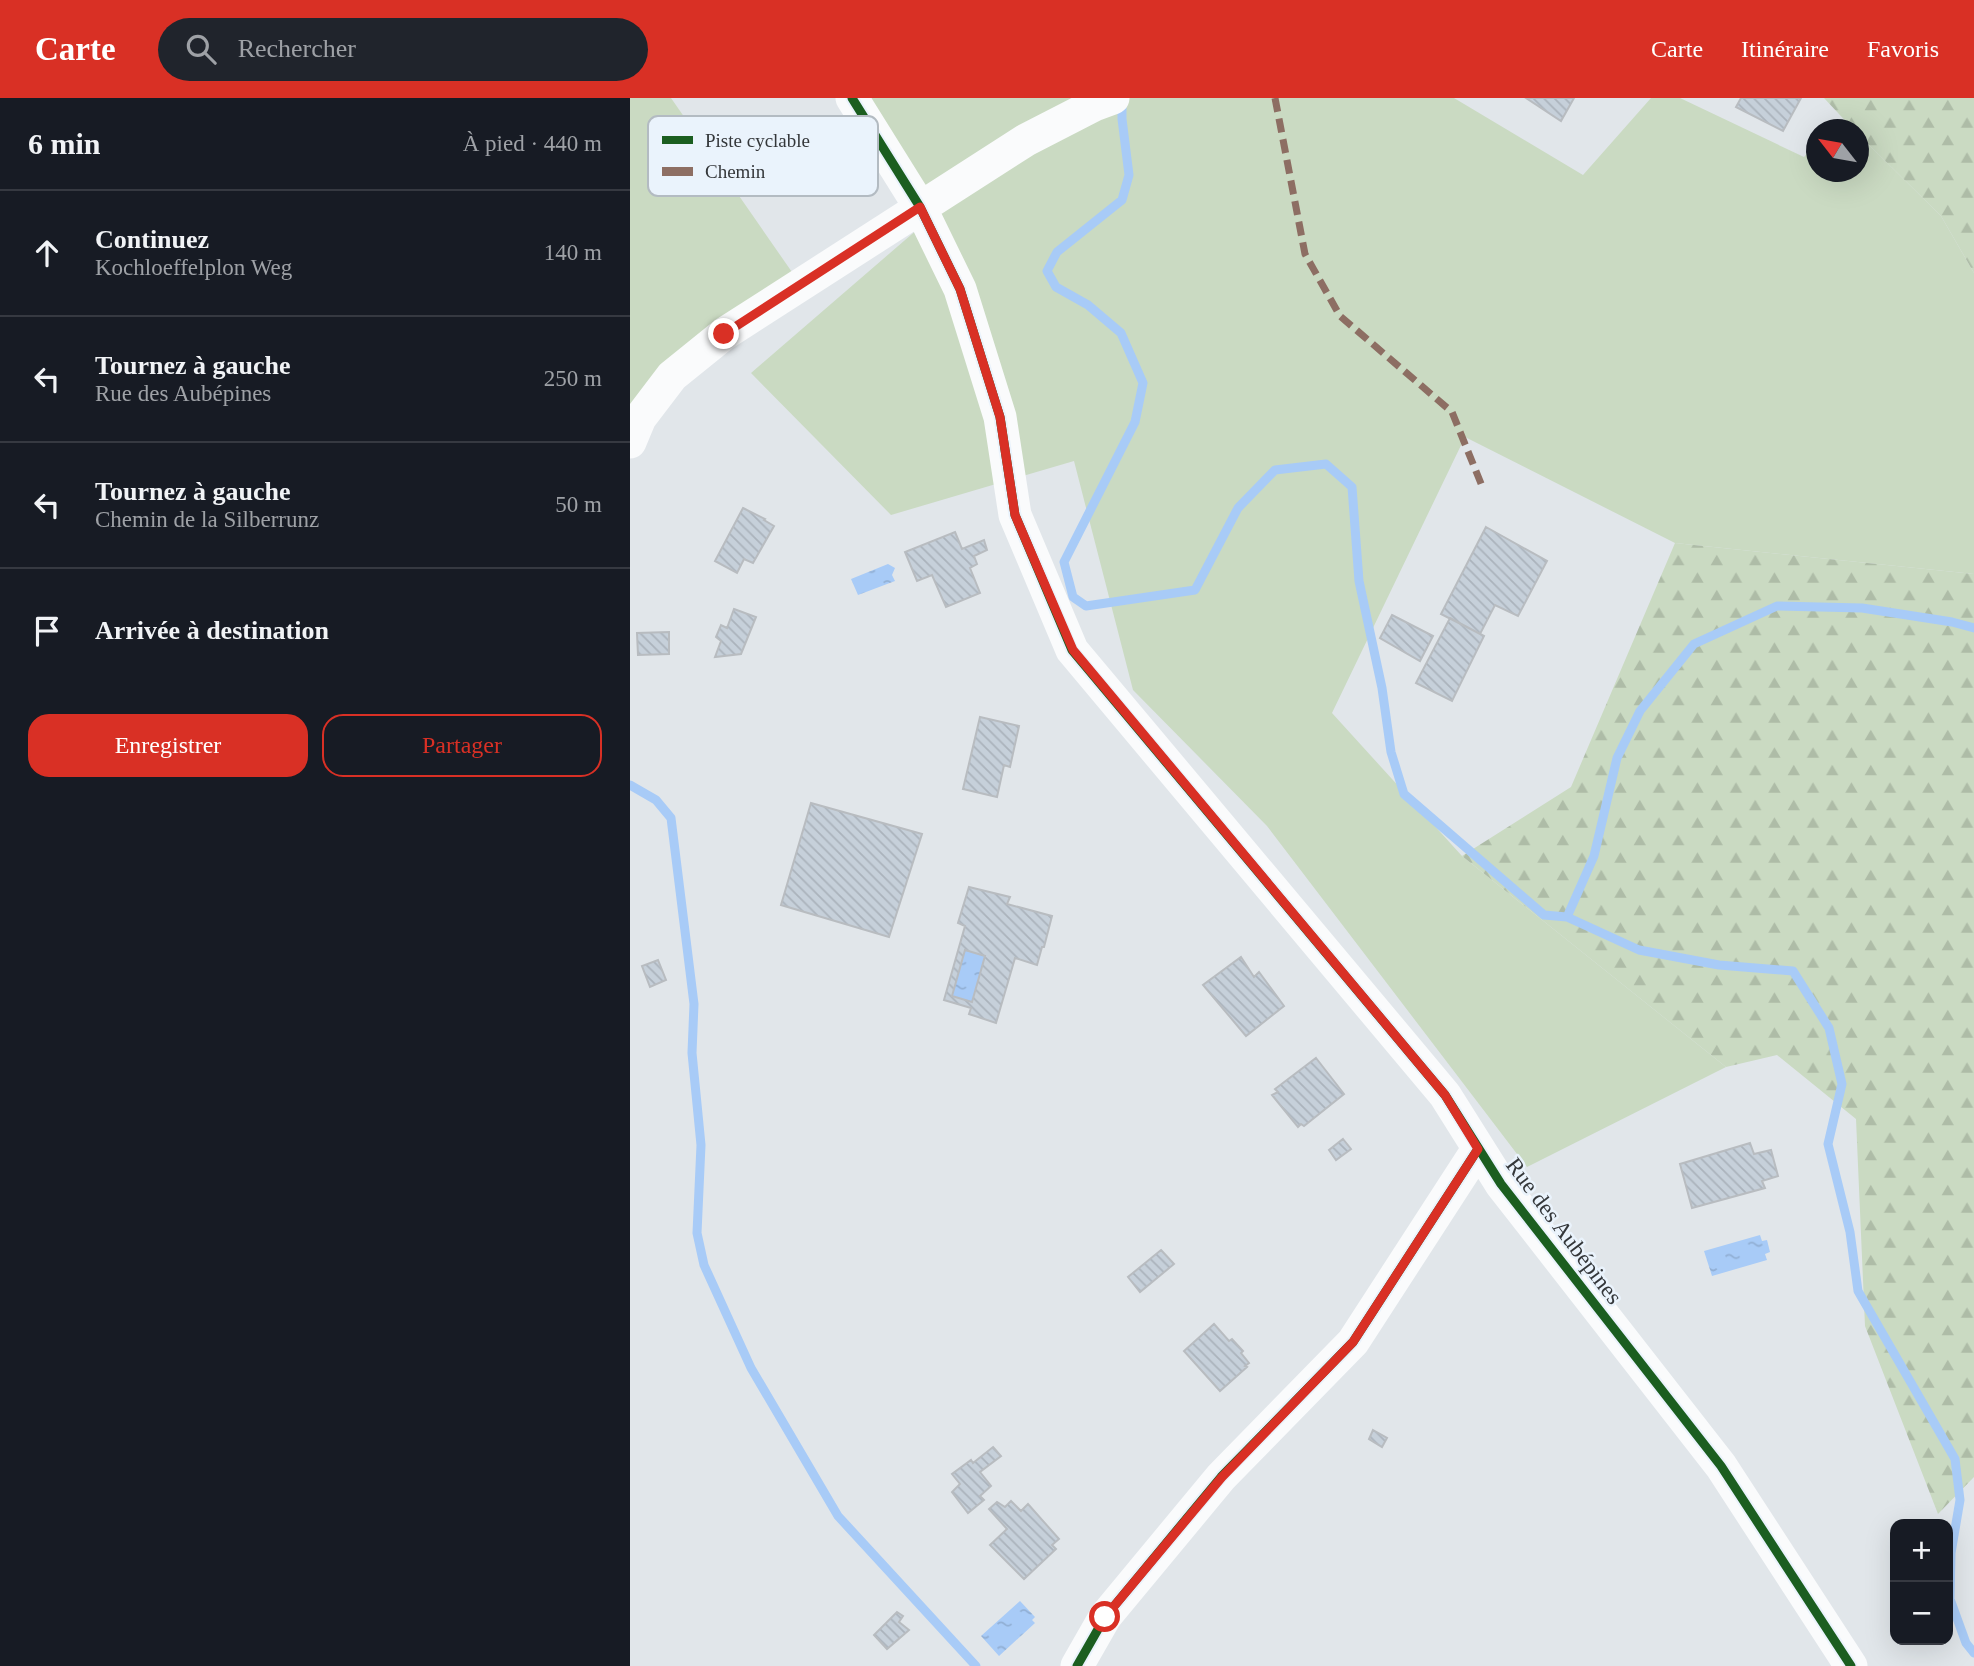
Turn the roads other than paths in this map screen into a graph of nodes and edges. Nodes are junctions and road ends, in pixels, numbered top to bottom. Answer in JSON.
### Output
{"nodes":[{"id":1,"x":852,"y":98,"type":"edge"},
{"id":2,"x":1104,"y":101,"type":"edge"},
{"id":3,"x":863,"y":116,"type":"edge"},
{"id":4,"x":878,"y":140,"type":"edge"},
{"id":5,"x":920,"y":207,"type":"junction"},
{"id":6,"x":630,"y":442,"type":"edge"},
{"id":7,"x":1478,"y":1149,"type":"junction"},
{"id":8,"x":1077,"y":1666,"type":"edge"},
{"id":9,"x":1852,"y":1666,"type":"edge"}],
"edges":[{"from":1,"to":3,"type":"street","name":"Rue des Aubépines"},
{"from":2,"to":5,"type":"street"},
{"from":4,"to":5,"type":"street","name":"Rue des Aubépines"},
{"from":5,"to":6,"type":"street"},
{"from":5,"to":7,"type":"street","name":"Rue des Aubépines"},
{"from":7,"to":8,"type":"street"},
{"from":7,"to":9,"type":"street","name":"Rue des Aubépines"}]}
